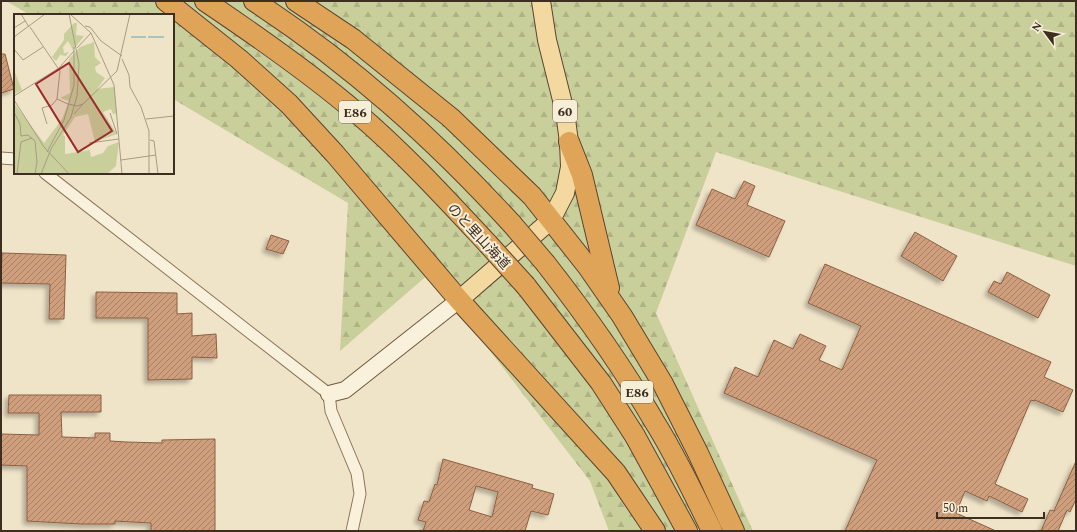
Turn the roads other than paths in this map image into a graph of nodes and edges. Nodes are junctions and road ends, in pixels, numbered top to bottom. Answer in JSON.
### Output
{"nodes":[{"id":1,"x":166,"y":1,"type":"edge"},
{"id":2,"x":205,"y":1,"type":"edge"},
{"id":3,"x":254,"y":1,"type":"edge"},
{"id":4,"x":296,"y":1,"type":"edge"},
{"id":5,"x":541,"y":1,"type":"edge"},
{"id":6,"x":569,"y":142,"type":"junction"},
{"id":7,"x":1,"y":158,"type":"edge"},
{"id":8,"x":14,"y":159,"type":"edge"},
{"id":9,"x":46,"y":174,"type":"edge"},
{"id":10,"x":551,"y":220,"type":"junction"},
{"id":11,"x":459,"y":300,"type":"junction"},
{"id":12,"x":616,"y":308,"type":"junction"},
{"id":13,"x":329,"y":394,"type":"junction"},
{"id":14,"x":352,"y":531,"type":"edge"},
{"id":15,"x":656,"y":531,"type":"edge"},
{"id":16,"x":687,"y":531,"type":"edge"},
{"id":17,"x":712,"y":531,"type":"edge"},
{"id":18,"x":734,"y":531,"type":"edge"}],
"edges":[{"from":1,"to":11,"type":"highway"},
{"from":2,"to":16,"type":"highway","name":"のと里山海道","number":"E86","bridge":true},
{"from":3,"to":17,"type":"highway","number":"E86","bridge":true},
{"from":4,"to":10,"type":"highway"},
{"from":5,"to":6,"type":"main road","number":"60"},
{"from":6,"to":10,"type":"main road","number":"60"},
{"from":6,"to":12,"type":"highway"},
{"from":7,"to":8,"type":"street"},
{"from":9,"to":13,"type":"street"},
{"from":10,"to":11,"type":"main road","number":"60"},
{"from":10,"to":12,"type":"highway"},
{"from":11,"to":13,"type":"street"},
{"from":11,"to":15,"type":"highway"},
{"from":12,"to":18,"type":"highway"},
{"from":13,"to":14,"type":"street"}]}
